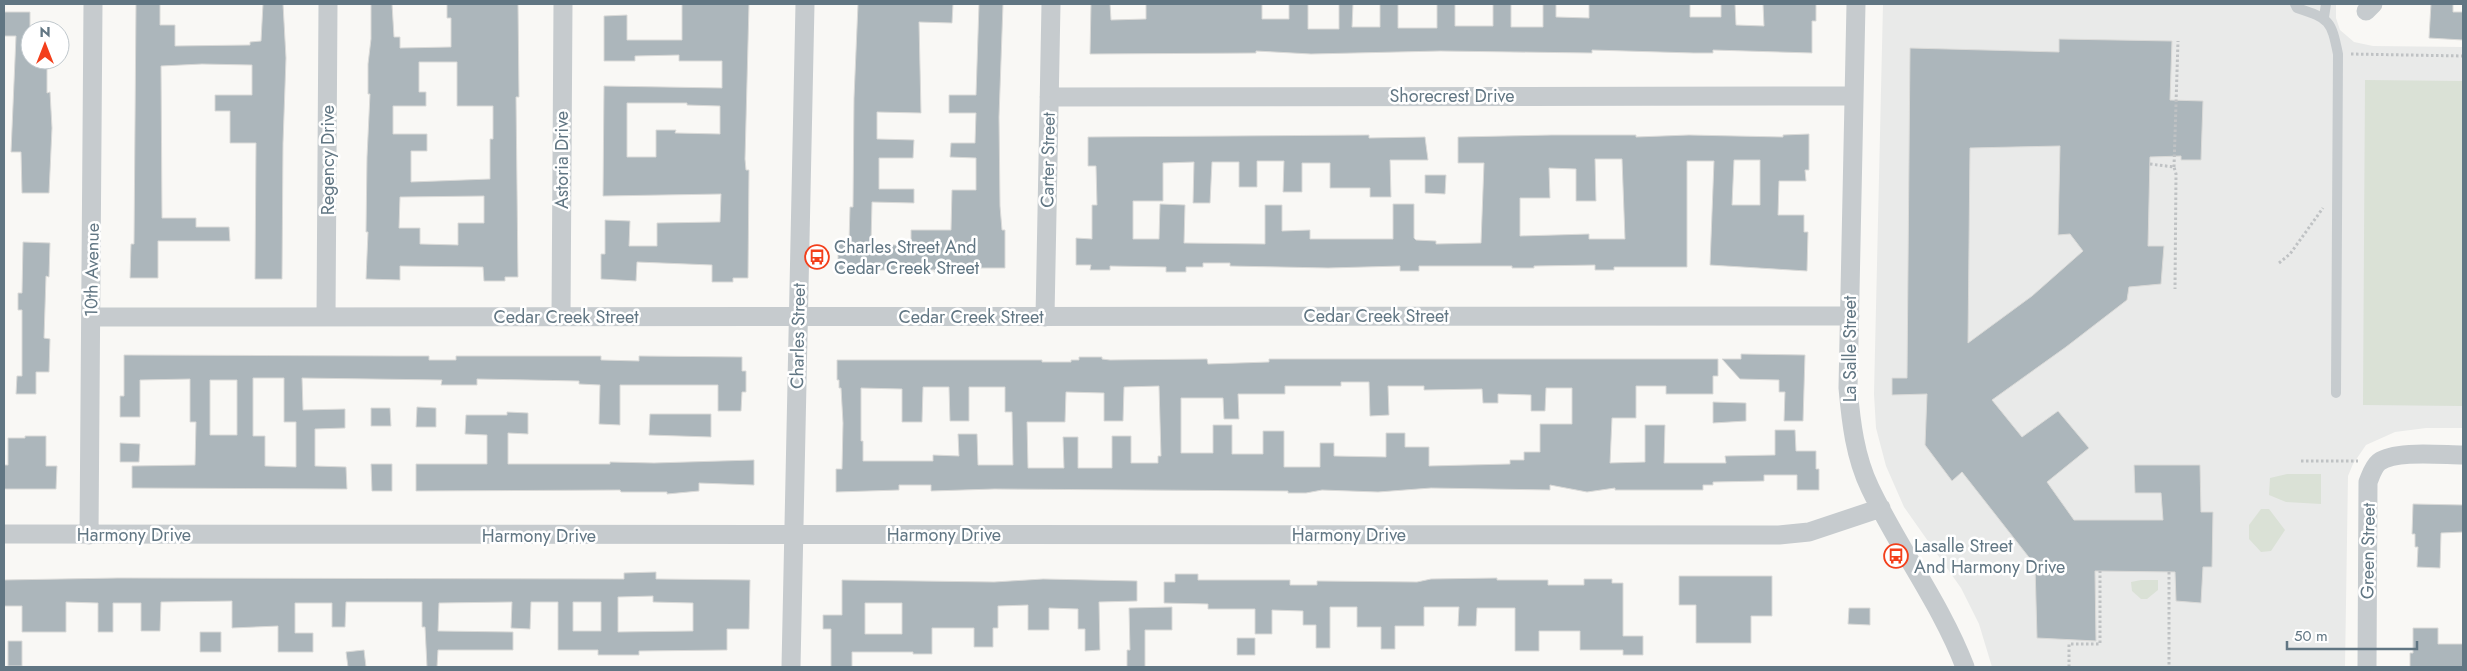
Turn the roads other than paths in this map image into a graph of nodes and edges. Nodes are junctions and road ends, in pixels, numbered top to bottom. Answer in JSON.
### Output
{"nodes":[{"id":1,"x":93,"y":4,"type":"edge"},
{"id":2,"x":328,"y":4,"type":"edge"},
{"id":3,"x":563,"y":4,"type":"edge"},
{"id":4,"x":804,"y":4,"type":"edge"},
{"id":5,"x":1051,"y":4,"type":"edge"},
{"id":6,"x":1856,"y":4,"type":"edge"},
{"id":7,"x":2295,"y":4,"type":"edge"},
{"id":8,"x":2326,"y":4,"type":"edge"},
{"id":9,"x":2324,"y":17,"type":"junction"},
{"id":10,"x":1854,"y":96,"type":"junction"},
{"id":11,"x":1049,"y":97,"type":"junction"},
{"id":12,"x":92,"y":316,"type":"junction"},
{"id":13,"x":326,"y":316,"type":"junction"},
{"id":14,"x":561,"y":316,"type":"junction"},
{"id":15,"x":1045,"y":316,"type":"junction"},
{"id":16,"x":1850,"y":316,"type":"junction"},
{"id":17,"x":798,"y":317,"type":"junction"},
{"id":18,"x":2336,"y":393,"type":"dead end"},
{"id":19,"x":2463,"y":455,"type":"edge"},
{"id":20,"x":1881,"y":508,"type":"junction"},
{"id":21,"x":4,"y":534,"type":"edge"},
{"id":22,"x":89,"y":535,"type":"junction"},
{"id":23,"x":794,"y":536,"type":"junction"},
{"id":24,"x":791,"y":667,"type":"edge"},
{"id":25,"x":1965,"y":667,"type":"edge"},
{"id":26,"x":2367,"y":667,"type":"edge"}],
"edges":[{"from":1,"to":12,"type":"street","name":"10th Avenue"},
{"from":2,"to":13,"type":"street","name":"Regency Drive"},
{"from":3,"to":14,"type":"street","name":"Astoria Drive"},
{"from":4,"to":17,"type":"street","name":"Charles Street"},
{"from":5,"to":11,"type":"street","name":"Carter Street"},
{"from":6,"to":10,"type":"street","name":"La Salle Street"},
{"from":7,"to":9,"type":"lane"},
{"from":8,"to":9,"type":"lane"},
{"from":9,"to":18,"type":"lane"},
{"from":10,"to":11,"type":"street","name":"Shorecrest Drive"},
{"from":10,"to":16,"type":"street","name":"La Salle Street"},
{"from":11,"to":15,"type":"street","name":"Carter Street"},
{"from":12,"to":13,"type":"street","name":"Cedar Creek Street"},
{"from":12,"to":22,"type":"street","name":"10th Avenue"},
{"from":13,"to":14,"type":"street","name":"Cedar Creek Street"},
{"from":14,"to":17,"type":"street","name":"Cedar Creek Street"},
{"from":15,"to":16,"type":"street","name":"Cedar Creek Street"},
{"from":15,"to":17,"type":"street","name":"Cedar Creek Street"},
{"from":16,"to":20,"type":"street","name":"La Salle Street"},
{"from":17,"to":23,"type":"street","name":"Charles Street"},
{"from":19,"to":26,"type":"street","name":"Green Street"},
{"from":20,"to":23,"type":"street","name":"Harmony Drive"},
{"from":20,"to":25,"type":"street","name":"La Salle Street"},
{"from":21,"to":22,"type":"street","name":"Harmony Drive"},
{"from":22,"to":23,"type":"street","name":"Harmony Drive"},
{"from":23,"to":24,"type":"street","name":"Charles Street"}]}
